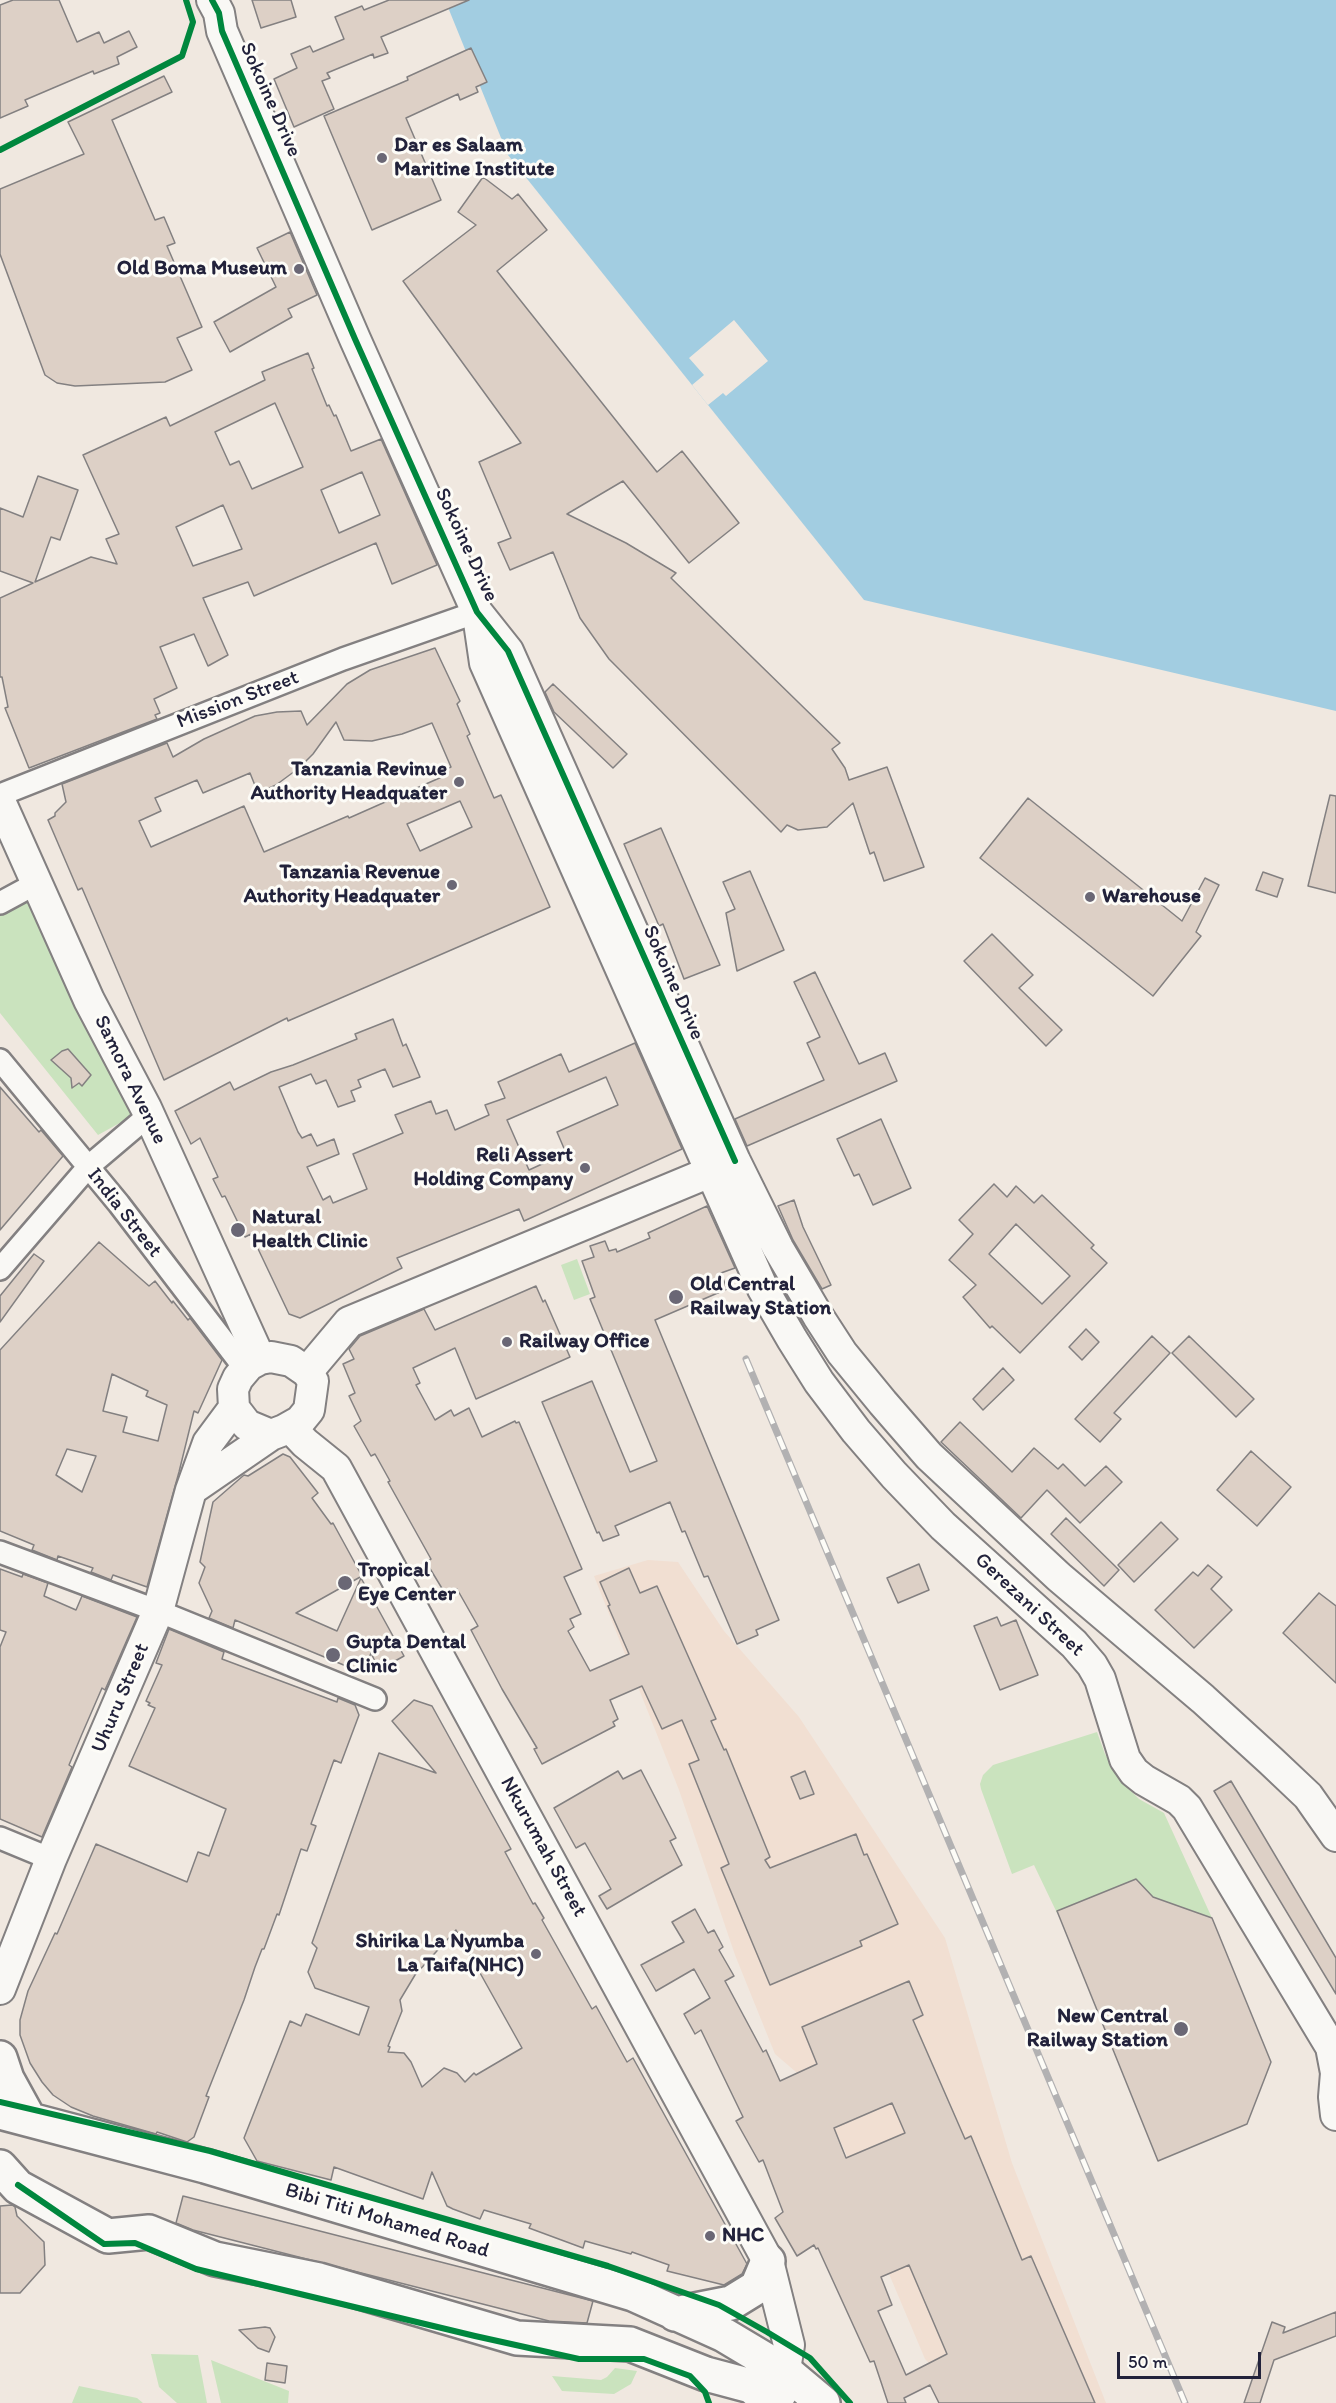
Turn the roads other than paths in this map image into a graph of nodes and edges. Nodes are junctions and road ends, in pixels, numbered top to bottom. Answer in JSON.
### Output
{"nodes":[{"id":1,"x":212,"y":0,"type":"edge"},
{"id":2,"x":477,"y":612,"type":"junction"},
{"id":3,"x":0,"y":795,"type":"edge"},
{"id":4,"x":0,"y":801,"type":"edge"},
{"id":5,"x":36,"y":883,"type":"junction"},
{"id":6,"x":0,"y":903,"type":"edge"},
{"id":7,"x":0,"y":1060,"type":"edge"},
{"id":8,"x":148,"y":1116,"type":"junction"},
{"id":9,"x":88,"y":1166,"type":"junction"},
{"id":10,"x":723,"y":1167,"type":"junction"},
{"id":11,"x":0,"y":1269,"type":"edge"},
{"id":12,"x":252,"y":1364,"type":"junction"},
{"id":13,"x":307,"y":1371,"type":"junction"},
{"id":14,"x":234,"y":1408,"type":"junction"},
{"id":15,"x":290,"y":1424,"type":"junction"},
{"id":16,"x":191,"y":1490,"type":"junction"},
{"id":17,"x":0,"y":1552,"type":"edge"},
{"id":18,"x":158,"y":1611,"type":"junction"},
{"id":19,"x":375,"y":1699,"type":"dead end"},
{"id":20,"x":1336,"y":1836,"type":"edge"},
{"id":21,"x":0,"y":1838,"type":"edge"},
{"id":22,"x":51,"y":1859,"type":"junction"},
{"id":23,"x":0,"y":1989,"type":"edge"},
{"id":24,"x":0,"y":2058,"type":"edge"},
{"id":25,"x":1336,"y":2115,"type":"edge"},
{"id":26,"x":14,"y":2116,"type":"edge"},
{"id":27,"x":6,"y":2177,"type":"edge"},
{"id":28,"x":770,"y":2272,"type":"junction"},
{"id":29,"x":675,"y":2314,"type":"junction"},
{"id":30,"x":766,"y":2388,"type":"edge"},
{"id":31,"x":823,"y":2403,"type":"edge"}],
"edges":[{"from":1,"to":2,"type":"main road","name":"Sokoine Drive"},
{"from":2,"to":3,"type":"street","name":"Mission Street"},
{"from":2,"to":10,"type":"main road","name":"Sokoine Drive"},
{"from":4,"to":5,"type":"main road","name":"Samora Avenue"},
{"from":5,"to":6,"type":"street"},
{"from":5,"to":8,"type":"main road","name":"Samora Avenue"},
{"from":7,"to":9,"type":"street","name":"India Street"},
{"from":8,"to":9,"type":"street"},
{"from":8,"to":12,"type":"main road","name":"Samora Avenue"},
{"from":9,"to":11,"type":"street"},
{"from":9,"to":12,"type":"street","name":"India Street"},
{"from":10,"to":13,"type":"main road"},
{"from":10,"to":20,"type":"main road","name":"Gerezani Street"},
{"from":10,"to":25,"type":"main road","name":"Gerezani Street"},
{"from":12,"to":13,"type":"main road"},
{"from":12,"to":14,"type":"main road"},
{"from":13,"to":15,"type":"main road"},
{"from":14,"to":15,"type":"main road"},
{"from":14,"to":16,"type":"main road","name":"Uhuru Street"},
{"from":15,"to":16,"type":"main road"},
{"from":15,"to":28,"type":"main road","name":"Nkurumah Street"},
{"from":16,"to":18,"type":"main road","name":"Uhuru Street"},
{"from":17,"to":18,"type":"street"},
{"from":18,"to":19,"type":"street"},
{"from":18,"to":22,"type":"main road","name":"Uhuru Street"},
{"from":21,"to":22,"type":"street"},
{"from":22,"to":23,"type":"main road","name":"Uhuru Street"},
{"from":24,"to":26,"type":"highway"},
{"from":26,"to":29,"type":"highway","name":"Bibi Titi Mohamed Road"},
{"from":27,"to":30,"type":"highway"},
{"from":28,"to":29,"type":"highway"},
{"from":28,"to":30,"type":"main road","name":"Nkurumah Street"},
{"from":29,"to":30,"type":"highway","name":"Bibi Titi Mohamed Road"},
{"from":30,"to":31,"type":"highway","name":"Bibi Titi Mohamed Road"}]}
